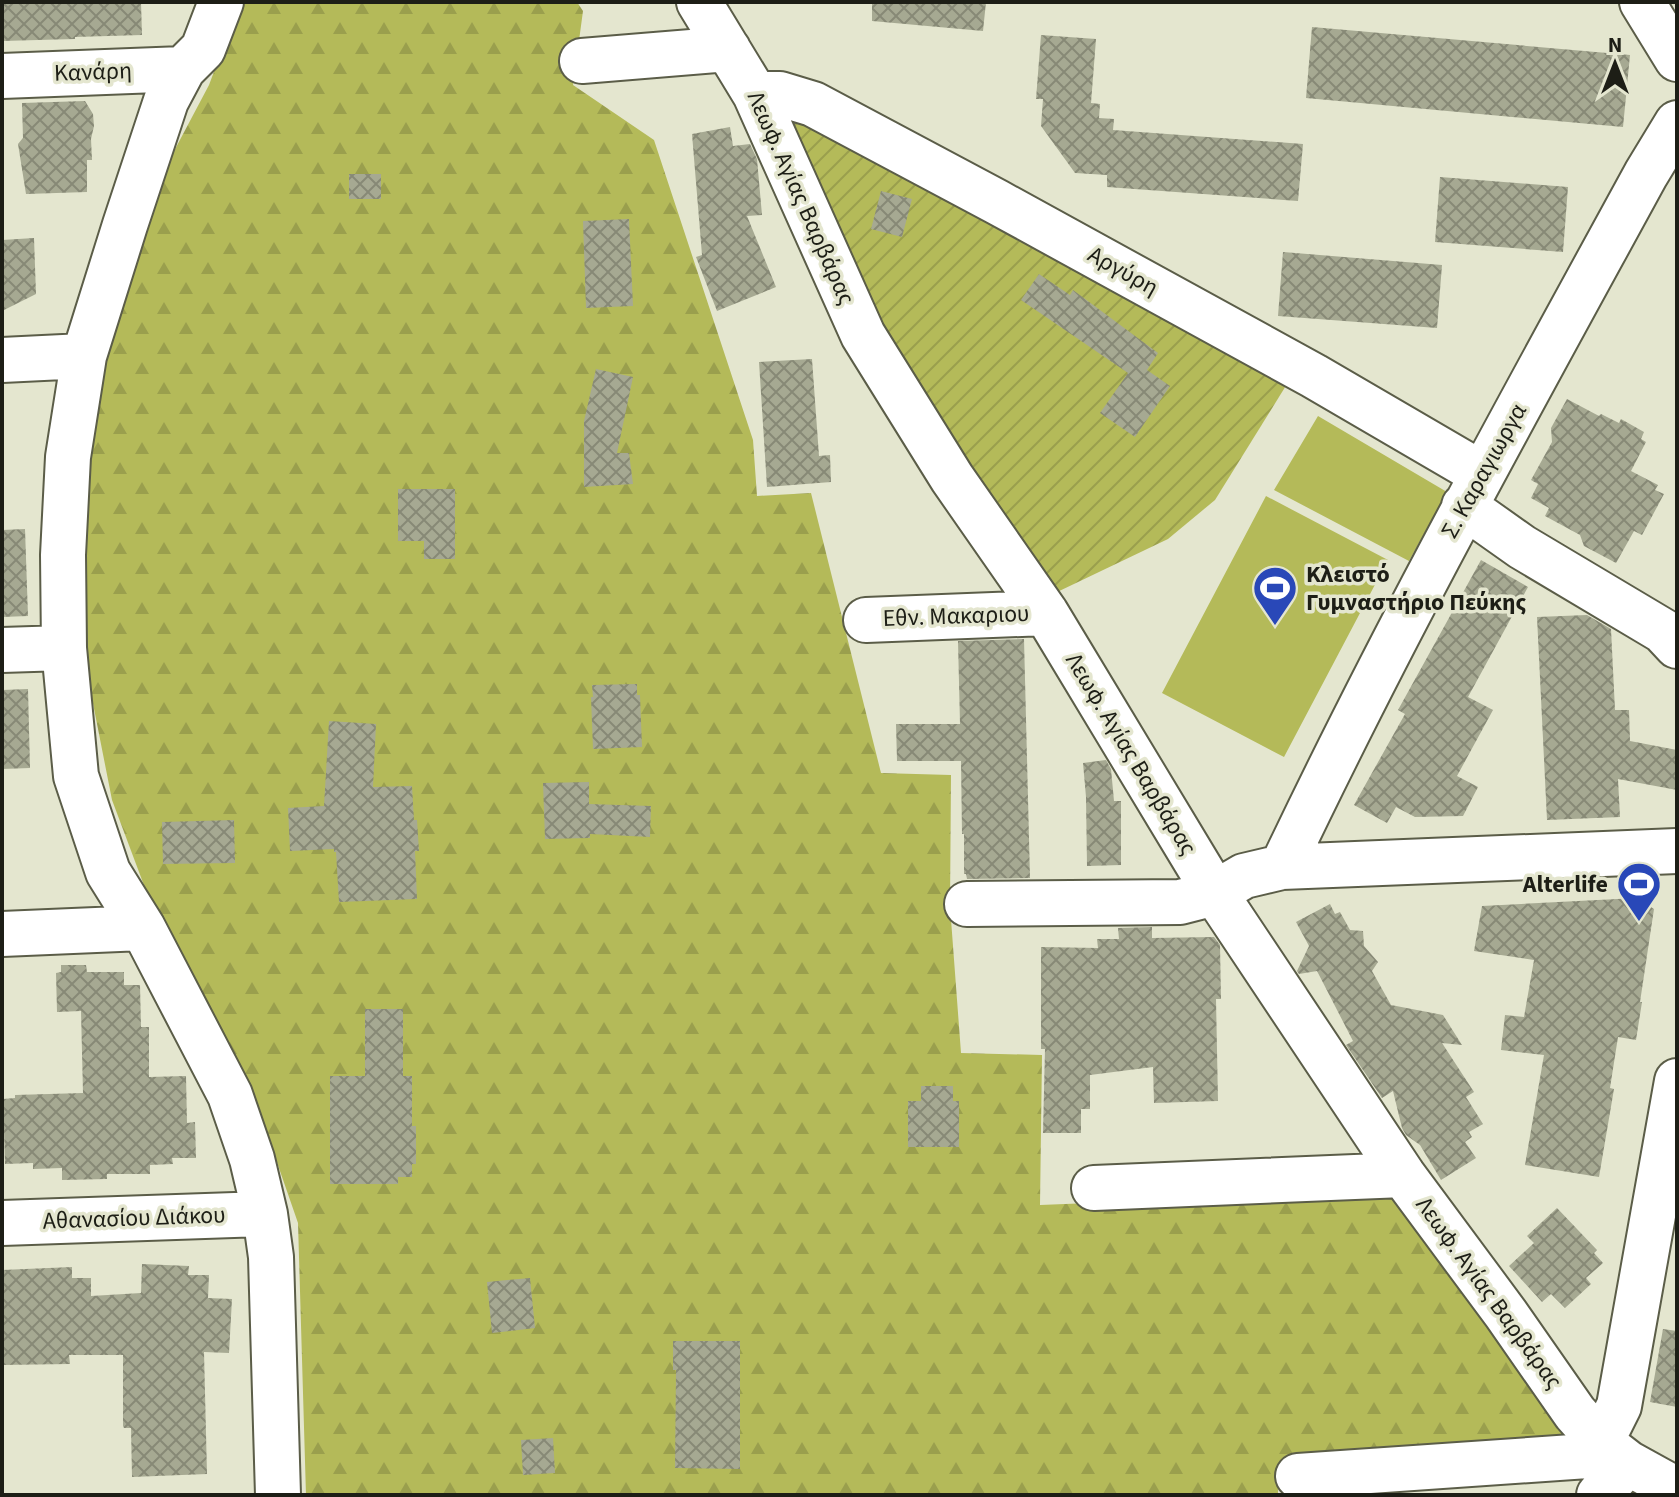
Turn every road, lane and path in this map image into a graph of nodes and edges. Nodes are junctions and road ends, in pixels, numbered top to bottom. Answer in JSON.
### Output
{"nodes":[{"id":1,"x":221,"y":2,"type":"edge"},
{"id":2,"x":699,"y":2,"type":"edge"},
{"id":3,"x":1642,"y":2,"type":"edge"},
{"id":4,"x":728,"y":49,"type":"junction"},
{"id":5,"x":1677,"y":59,"type":"edge"},
{"id":6,"x":582,"y":61,"type":"dead end"},
{"id":7,"x":183,"y":69,"type":"junction"},
{"id":8,"x":2,"y":76,"type":"edge"},
{"id":9,"x":755,"y":94,"type":"junction"},
{"id":10,"x":1677,"y":123,"type":"edge"},
{"id":11,"x":84,"y":356,"type":"junction"},
{"id":12,"x":2,"y":360,"type":"edge"},
{"id":13,"x":1473,"y":490,"type":"junction"},
{"id":14,"x":1046,"y":613,"type":"junction"},
{"id":15,"x":866,"y":620,"type":"dead end"},
{"id":16,"x":1677,"y":646,"type":"edge"},
{"id":17,"x":64,"y":648,"type":"junction"},
{"id":18,"x":2,"y":650,"type":"edge"},
{"id":19,"x":1677,"y":851,"type":"edge"},
{"id":20,"x":1282,"y":867,"type":"junction"},
{"id":21,"x":1215,"y":893,"type":"junction"},
{"id":22,"x":967,"y":904,"type":"dead end"},
{"id":23,"x":143,"y":928,"type":"junction"},
{"id":24,"x":2,"y":934,"type":"edge"},
{"id":25,"x":1677,"y":1081,"type":"edge"},
{"id":26,"x":1403,"y":1175,"type":"junction"},
{"id":27,"x":1094,"y":1188,"type":"dead end"},
{"id":28,"x":265,"y":1214,"type":"junction"},
{"id":29,"x":2,"y":1223,"type":"edge"},
{"id":30,"x":1615,"y":1453,"type":"junction"},
{"id":31,"x":1298,"y":1476,"type":"dead end"},
{"id":32,"x":1677,"y":1490,"type":"edge"},
{"id":33,"x":278,"y":1495,"type":"edge"},
{"id":34,"x":1599,"y":1495,"type":"edge"}],
"edges":[{"from":1,"to":7,"type":"street"},
{"from":2,"to":4,"type":"street","name":"Λεωφ. Αγίας Βαρβάρας"},
{"from":3,"to":5,"type":"street"},
{"from":4,"to":6,"type":"street"},
{"from":4,"to":9,"type":"street","name":"Λεωφ. Αγίας Βαρβάρας"},
{"from":7,"to":8,"type":"street","name":"Κανάρη"},
{"from":7,"to":11,"type":"street"},
{"from":9,"to":13,"type":"street","name":"Αργύρη"},
{"from":9,"to":14,"type":"street","name":"Λεωφ. Αγίας Βαρβάρας"},
{"from":10,"to":13,"type":"street","name":"Σ. Καραγιωργα"},
{"from":11,"to":12,"type":"street"},
{"from":11,"to":17,"type":"street"},
{"from":13,"to":16,"type":"street","name":"Αργύρη"},
{"from":13,"to":20,"type":"street","name":"Σ. Καραγιωργα"},
{"from":14,"to":15,"type":"street","name":"Εθν. Μακαριου"},
{"from":14,"to":21,"type":"street","name":"Λεωφ. Αγίας Βαρβάρας"},
{"from":17,"to":18,"type":"street"},
{"from":17,"to":23,"type":"street"},
{"from":19,"to":20,"type":"street"},
{"from":20,"to":21,"type":"street"},
{"from":21,"to":22,"type":"street"},
{"from":21,"to":26,"type":"street","name":"Λεωφ. Αγίας Βαρβάρας"},
{"from":23,"to":24,"type":"street"},
{"from":23,"to":28,"type":"street"},
{"from":25,"to":30,"type":"street"},
{"from":26,"to":27,"type":"street"},
{"from":26,"to":30,"type":"street","name":"Λεωφ. Αγίας Βαρβάρας"},
{"from":28,"to":29,"type":"street","name":"Αθανασίου Διάκου"},
{"from":28,"to":33,"type":"street"},
{"from":30,"to":31,"type":"street"},
{"from":30,"to":32,"type":"street"},
{"from":30,"to":34,"type":"street"}]}
